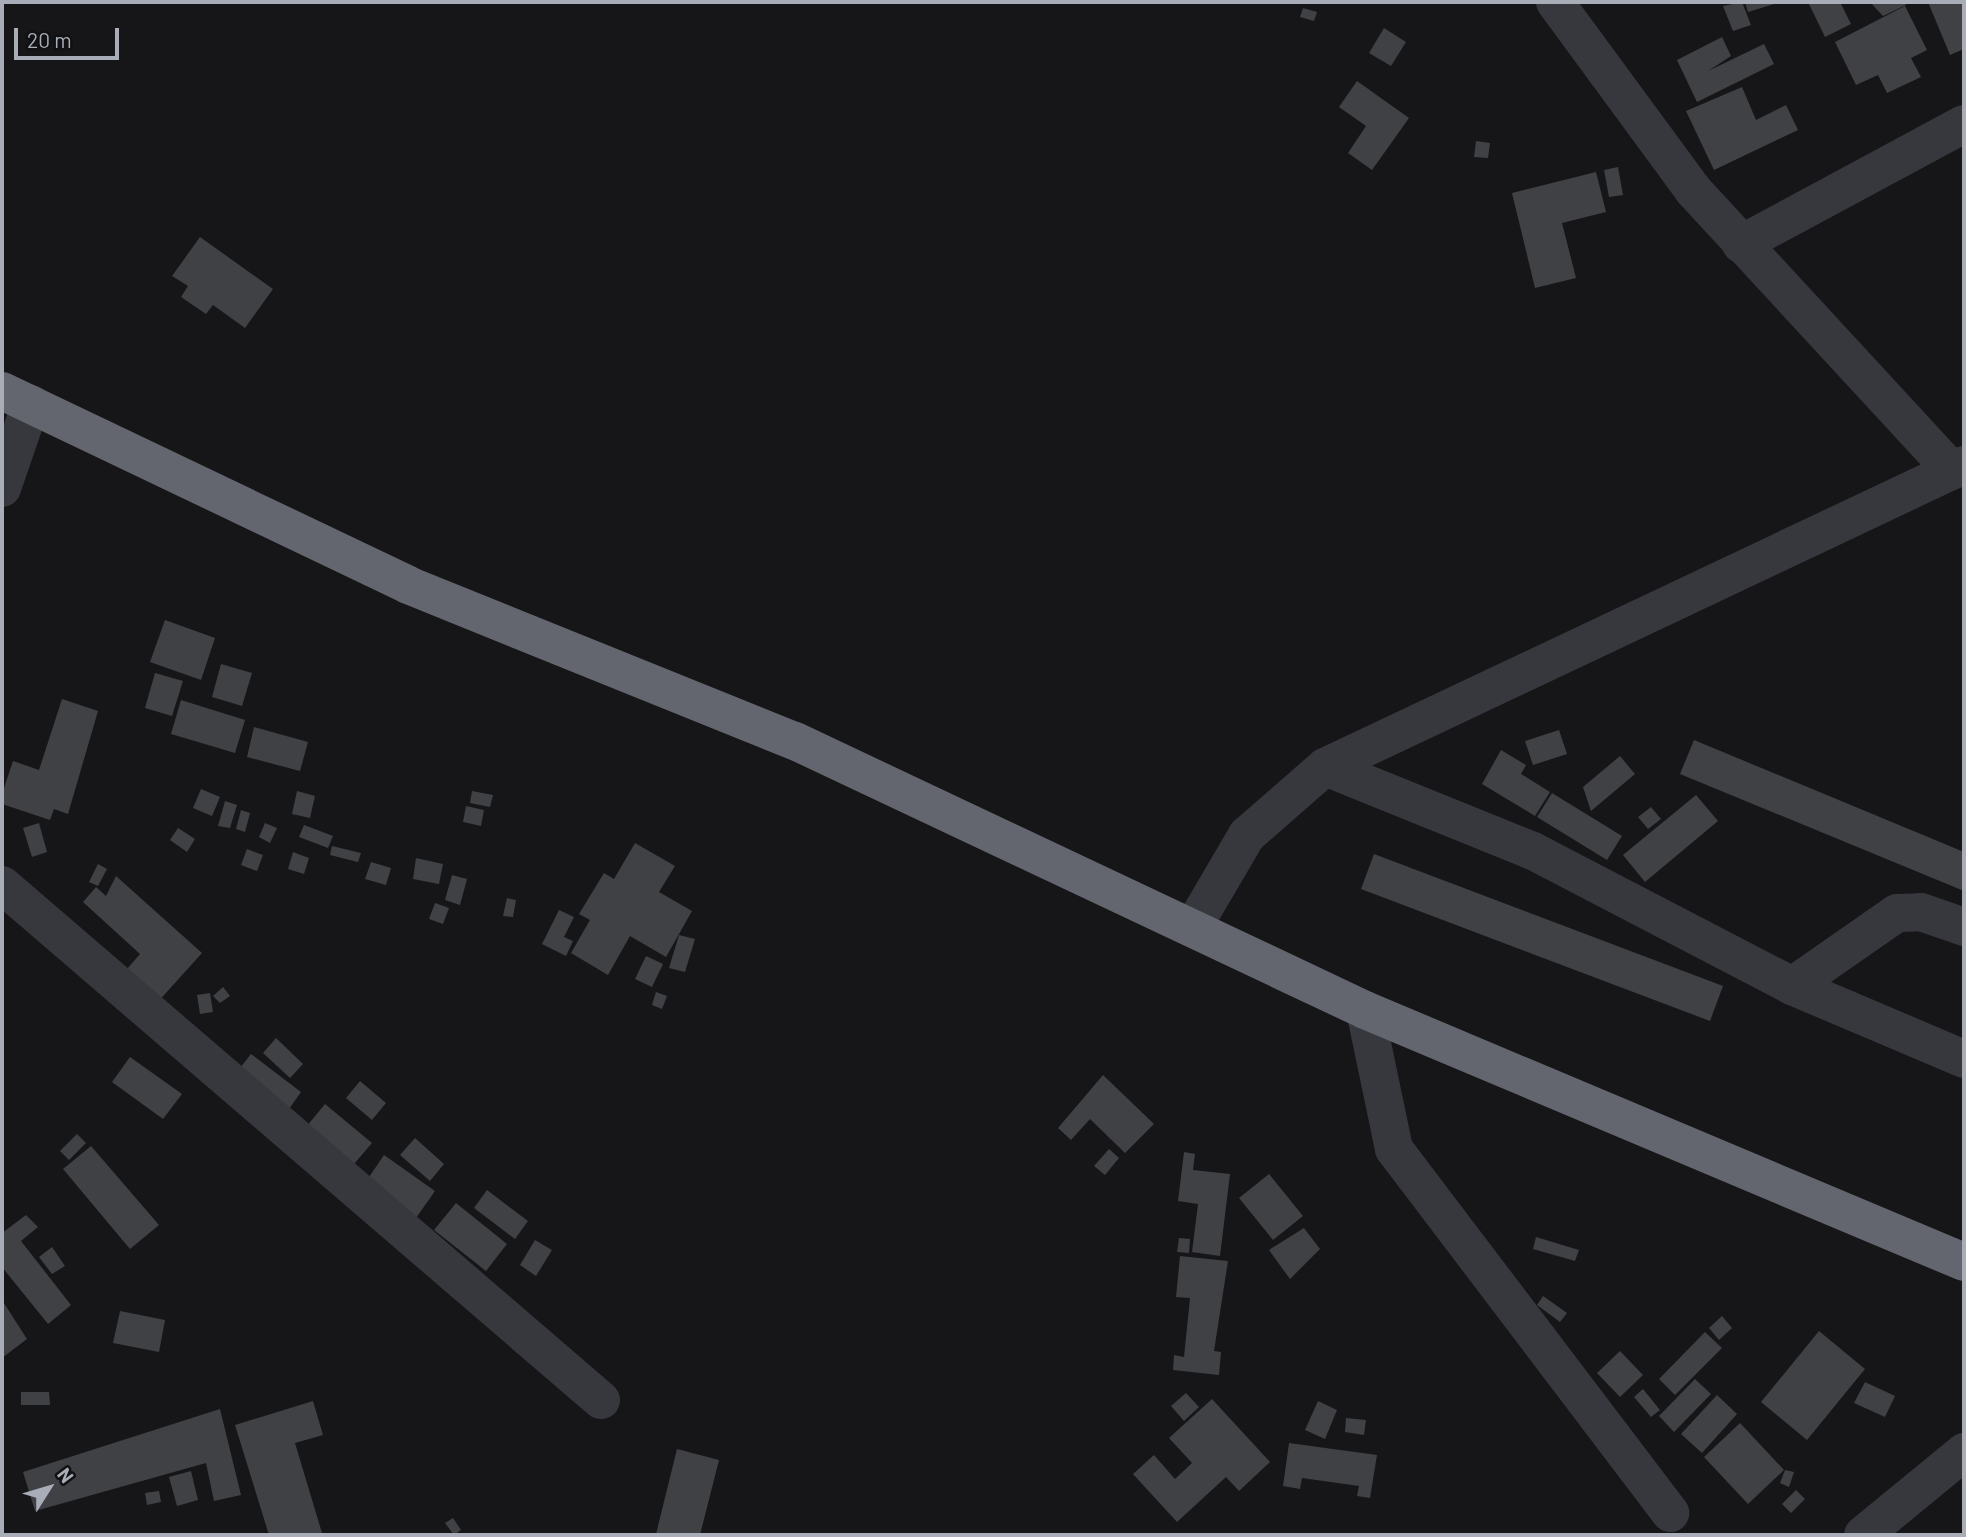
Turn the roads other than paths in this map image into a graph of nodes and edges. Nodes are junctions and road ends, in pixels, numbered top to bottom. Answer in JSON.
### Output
{"nodes":[{"id":1,"x":1555,"y":2,"type":"edge"},
{"id":2,"x":1964,"y":124,"type":"edge"},
{"id":3,"x":1741,"y":244,"type":"junction"},
{"id":4,"x":16,"y":398,"type":"edge"},
{"id":5,"x":1958,"y":468,"type":"edge"},
{"id":6,"x":2,"y":488,"type":"edge"},
{"id":7,"x":1325,"y":767,"type":"junction"},
{"id":8,"x":2,"y":885,"type":"edge"},
{"id":9,"x":1193,"y":927,"type":"junction"},
{"id":10,"x":1964,"y":927,"type":"edge"},
{"id":11,"x":1792,"y":986,"type":"junction"},
{"id":12,"x":1366,"y":1010,"type":"junction"},
{"id":13,"x":1964,"y":1059,"type":"edge"},
{"id":14,"x":1964,"y":1262,"type":"edge"},
{"id":15,"x":601,"y":1400,"type":"dead end"},
{"id":16,"x":1964,"y":1452,"type":"edge"},
{"id":17,"x":1670,"y":1513,"type":"dead end"},
{"id":18,"x":1863,"y":1535,"type":"edge"}],
"edges":[{"from":1,"to":3,"type":"street"},
{"from":2,"to":3,"type":"street"},
{"from":3,"to":5,"type":"street"},
{"from":4,"to":6,"type":"street"},
{"from":4,"to":9,"type":"highway"},
{"from":5,"to":7,"type":"street"},
{"from":7,"to":9,"type":"street"},
{"from":7,"to":11,"type":"street"},
{"from":8,"to":15,"type":"street"},
{"from":9,"to":12,"type":"highway"},
{"from":10,"to":11,"type":"street"},
{"from":11,"to":13,"type":"street"},
{"from":12,"to":14,"type":"highway"},
{"from":12,"to":17,"type":"street"},
{"from":16,"to":18,"type":"street"}]}
